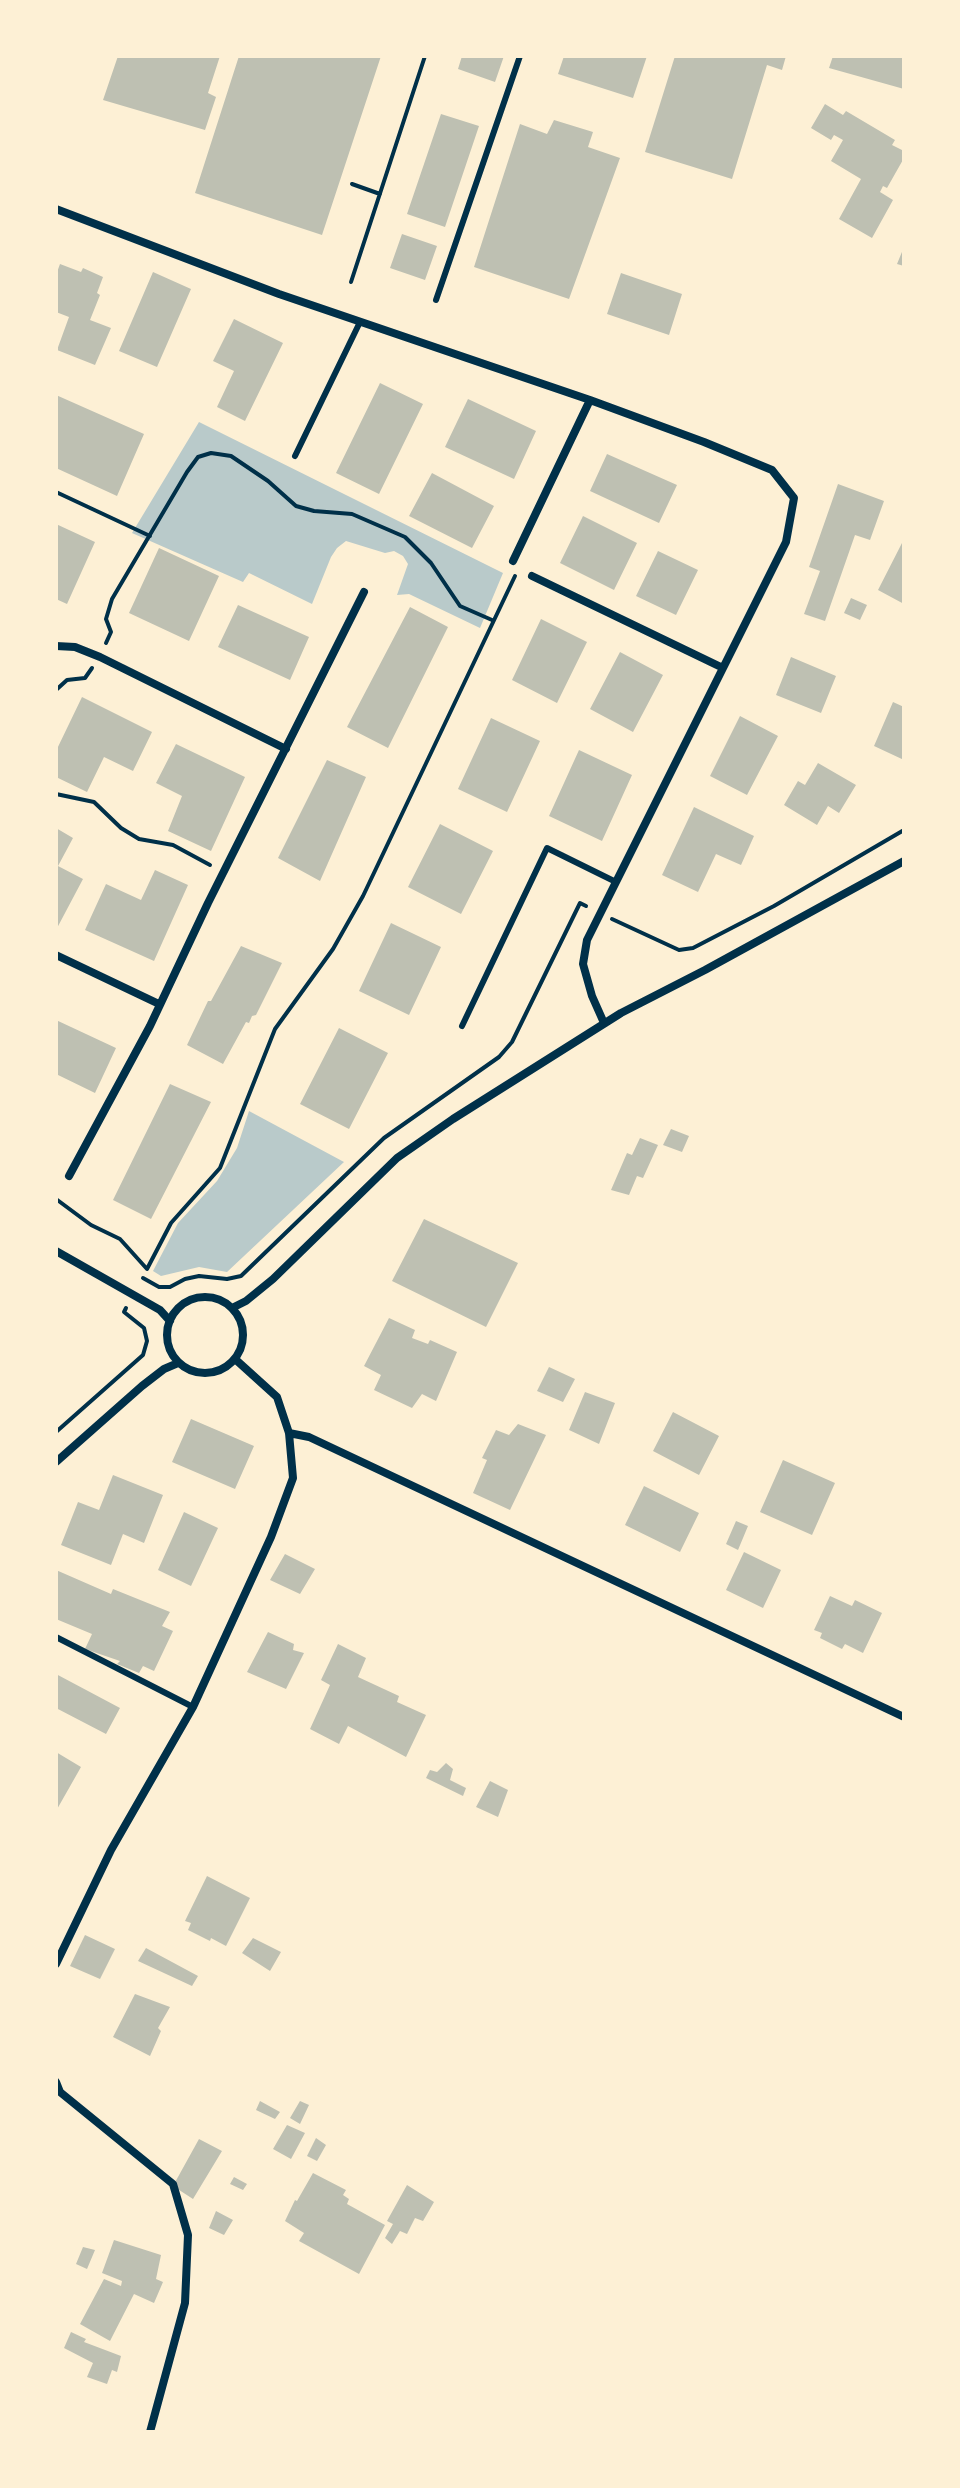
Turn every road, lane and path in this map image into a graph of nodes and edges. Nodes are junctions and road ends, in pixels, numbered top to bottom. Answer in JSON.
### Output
{"nodes":[{"id":1,"x":425,"y":56,"type":"edge"},
{"id":2,"x":520,"y":56,"type":"edge"},
{"id":3,"x":352,"y":184,"type":"dead end"},
{"id":4,"x":380,"y":194,"type":"junction"},
{"id":5,"x":56,"y":209,"type":"edge"},
{"id":6,"x":351,"y":282,"type":"dead end"},
{"id":7,"x":436,"y":300,"type":"dead end"},
{"id":8,"x":360,"y":322,"type":"junction"},
{"id":9,"x":590,"y":400,"type":"junction"},
{"id":10,"x":295,"y":456,"type":"dead end"},
{"id":11,"x":56,"y":492,"type":"edge"},
{"id":12,"x":150,"y":536,"type":"junction"},
{"id":13,"x":513,"y":561,"type":"dead end"},
{"id":14,"x":532,"y":576,"type":"joint"},
{"id":15,"x":364,"y":592,"type":"dead end"},
{"id":16,"x":493,"y":620,"type":"junction"},
{"id":17,"x":56,"y":646,"type":"edge"},
{"id":18,"x":100,"y":657,"type":"junction"},
{"id":19,"x":723,"y":668,"type":"junction"},
{"id":20,"x":56,"y":690,"type":"edge"},
{"id":21,"x":286,"y":749,"type":"junction"},
{"id":22,"x":56,"y":794,"type":"edge"},
{"id":23,"x":904,"y":830,"type":"edge"},
{"id":24,"x":904,"y":861,"type":"edge"},
{"id":25,"x":212,"y":866,"type":"dead end"},
{"id":26,"x":616,"y":882,"type":"junction"},
{"id":27,"x":601,"y":914,"type":"junction"},
{"id":28,"x":56,"y":955,"type":"edge"},
{"id":29,"x":159,"y":1004,"type":"junction"},
{"id":30,"x":604,"y":1023,"type":"junction"},
{"id":31,"x":462,"y":1026,"type":"dead end"},
{"id":32,"x":69,"y":1176,"type":"dead end"},
{"id":33,"x":56,"y":1199,"type":"edge"},
{"id":34,"x":56,"y":1251,"type":"edge"},
{"id":35,"x":143,"y":1278,"type":"dead end"},
{"id":36,"x":134,"y":1295,"type":"junction"},
{"id":37,"x":232,"y":1308,"type":"junction"},
{"id":38,"x":170,"y":1321,"type":"junction"},
{"id":39,"x":235,"y":1359,"type":"junction"},
{"id":40,"x":178,"y":1363,"type":"junction"},
{"id":41,"x":56,"y":1432,"type":"edge"},
{"id":42,"x":289,"y":1433,"type":"junction"},
{"id":43,"x":56,"y":1462,"type":"edge"},
{"id":44,"x":56,"y":1637,"type":"edge"},
{"id":45,"x":193,"y":1707,"type":"junction"},
{"id":46,"x":904,"y":1717,"type":"edge"},
{"id":47,"x":56,"y":1964,"type":"edge"},
{"id":48,"x":56,"y":2082,"type":"edge"},
{"id":49,"x":150,"y":2432,"type":"edge"}],
"edges":[{"from":1,"to":4,"type":"path"},
{"from":2,"to":7,"type":"lane"},
{"from":3,"to":4,"type":"path"},
{"from":4,"to":6,"type":"path"},
{"from":5,"to":8,"type":"street"},
{"from":8,"to":9,"type":"street"},
{"from":8,"to":10,"type":"lane"},
{"from":9,"to":13,"type":"street"},
{"from":9,"to":19,"type":"street"},
{"from":11,"to":12,"type":"path"},
{"from":12,"to":16,"type":"path"},
{"from":12,"to":18,"type":"path"},
{"from":14,"to":16,"type":"path"},
{"from":14,"to":19,"type":"street"},
{"from":15,"to":21,"type":"street"},
{"from":16,"to":33,"type":"path"},
{"from":17,"to":18,"type":"street"},
{"from":18,"to":20,"type":"path"},
{"from":18,"to":21,"type":"street"},
{"from":19,"to":26,"type":"street"},
{"from":21,"to":29,"type":"street"},
{"from":22,"to":25,"type":"path"},
{"from":23,"to":27,"type":"path"},
{"from":24,"to":30,"type":"street"},
{"from":26,"to":27,"type":"street"},
{"from":26,"to":31,"type":"lane"},
{"from":27,"to":30,"type":"street"},
{"from":27,"to":35,"type":"path"},
{"from":28,"to":29,"type":"street"},
{"from":29,"to":32,"type":"street"},
{"from":30,"to":37,"type":"street"},
{"from":34,"to":36,"type":"street"},
{"from":36,"to":38,"type":"street"},
{"from":36,"to":41,"type":"path"},
{"from":37,"to":38,"type":"street"},
{"from":37,"to":39,"type":"street"},
{"from":38,"to":40,"type":"street"},
{"from":39,"to":40,"type":"street"},
{"from":39,"to":42,"type":"street"},
{"from":40,"to":43,"type":"street"},
{"from":42,"to":45,"type":"street"},
{"from":42,"to":46,"type":"street"},
{"from":44,"to":45,"type":"lane"},
{"from":45,"to":47,"type":"street"},
{"from":48,"to":49,"type":"street"}]}
